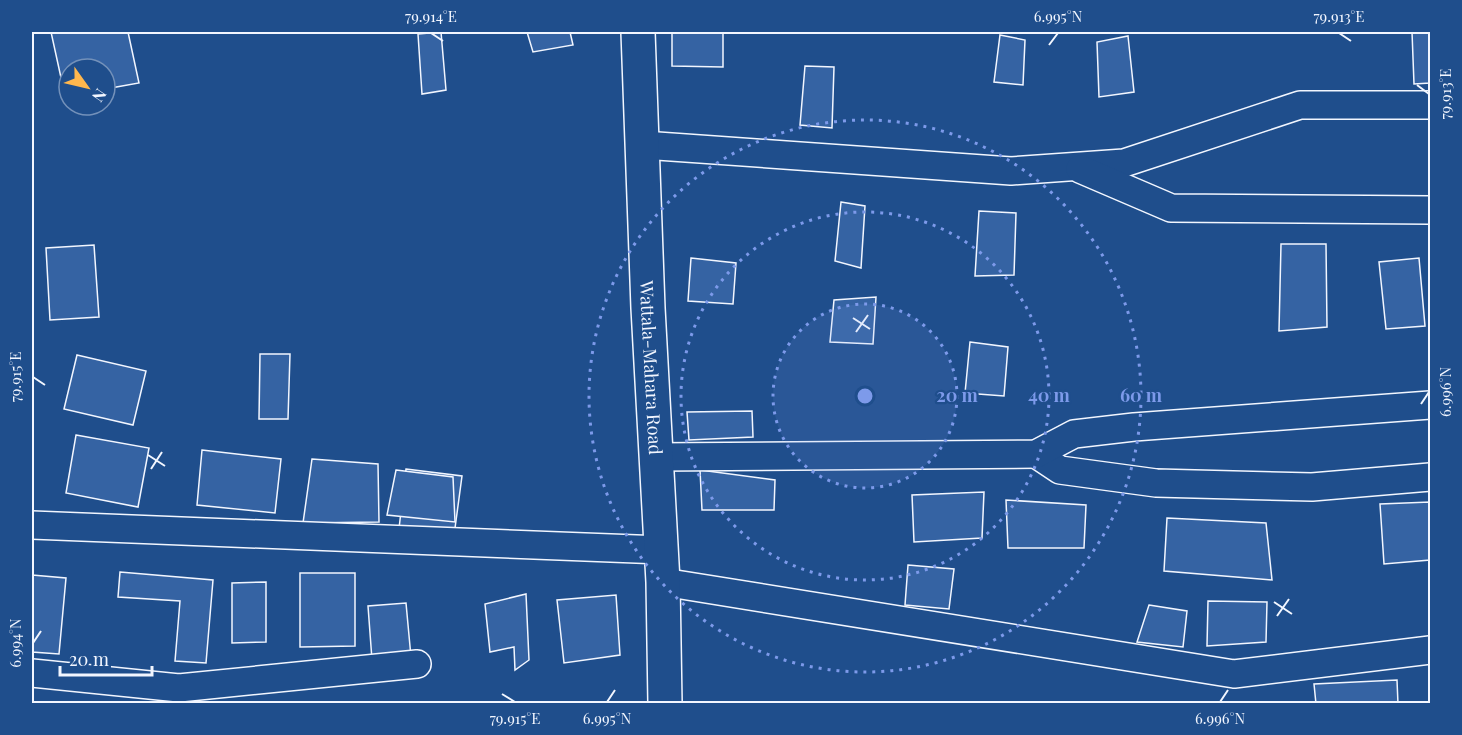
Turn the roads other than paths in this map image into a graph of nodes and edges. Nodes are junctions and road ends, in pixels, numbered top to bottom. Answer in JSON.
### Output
{"nodes":[{"id":1,"x":638,"y":32,"type":"edge"},
{"id":2,"x":1431,"y":105,"type":"edge"},
{"id":3,"x":643,"y":145,"type":"junction"},
{"id":4,"x":1075,"y":167,"type":"junction"},
{"id":5,"x":1431,"y":210,"type":"edge"},
{"id":6,"x":1431,"y":405,"type":"edge"},
{"id":7,"x":1036,"y":454,"type":"junction"},
{"id":8,"x":656,"y":456,"type":"junction"},
{"id":9,"x":1431,"y":477,"type":"edge"},
{"id":10,"x":32,"y":525,"type":"edge"},
{"id":11,"x":662,"y":550,"type":"junction"},
{"id":12,"x":663,"y":582,"type":"junction"},
{"id":13,"x":1431,"y":650,"type":"edge"},
{"id":14,"x":417,"y":664,"type":"dead end"},
{"id":15,"x":32,"y":673,"type":"edge"},
{"id":16,"x":665,"y":704,"type":"edge"}],
"edges":[{"from":1,"to":3,"type":"main road","name":"Wattala-Mahara Road"},
{"from":2,"to":4,"type":"street"},
{"from":3,"to":4,"type":"street"},
{"from":3,"to":8,"type":"main road","name":"Wattala-Mahara Road"},
{"from":4,"to":5,"type":"street"},
{"from":6,"to":7,"type":"street"},
{"from":7,"to":8,"type":"street"},
{"from":7,"to":9,"type":"street"},
{"from":8,"to":11,"type":"main road","name":"Wattala-Mahara Road"},
{"from":10,"to":11,"type":"street"},
{"from":11,"to":12,"type":"main road","name":"Wattala-Mahara Road"},
{"from":12,"to":13,"type":"street"},
{"from":12,"to":16,"type":"main road","name":"Wattala-Mahara Road"},
{"from":14,"to":15,"type":"street"}]}
